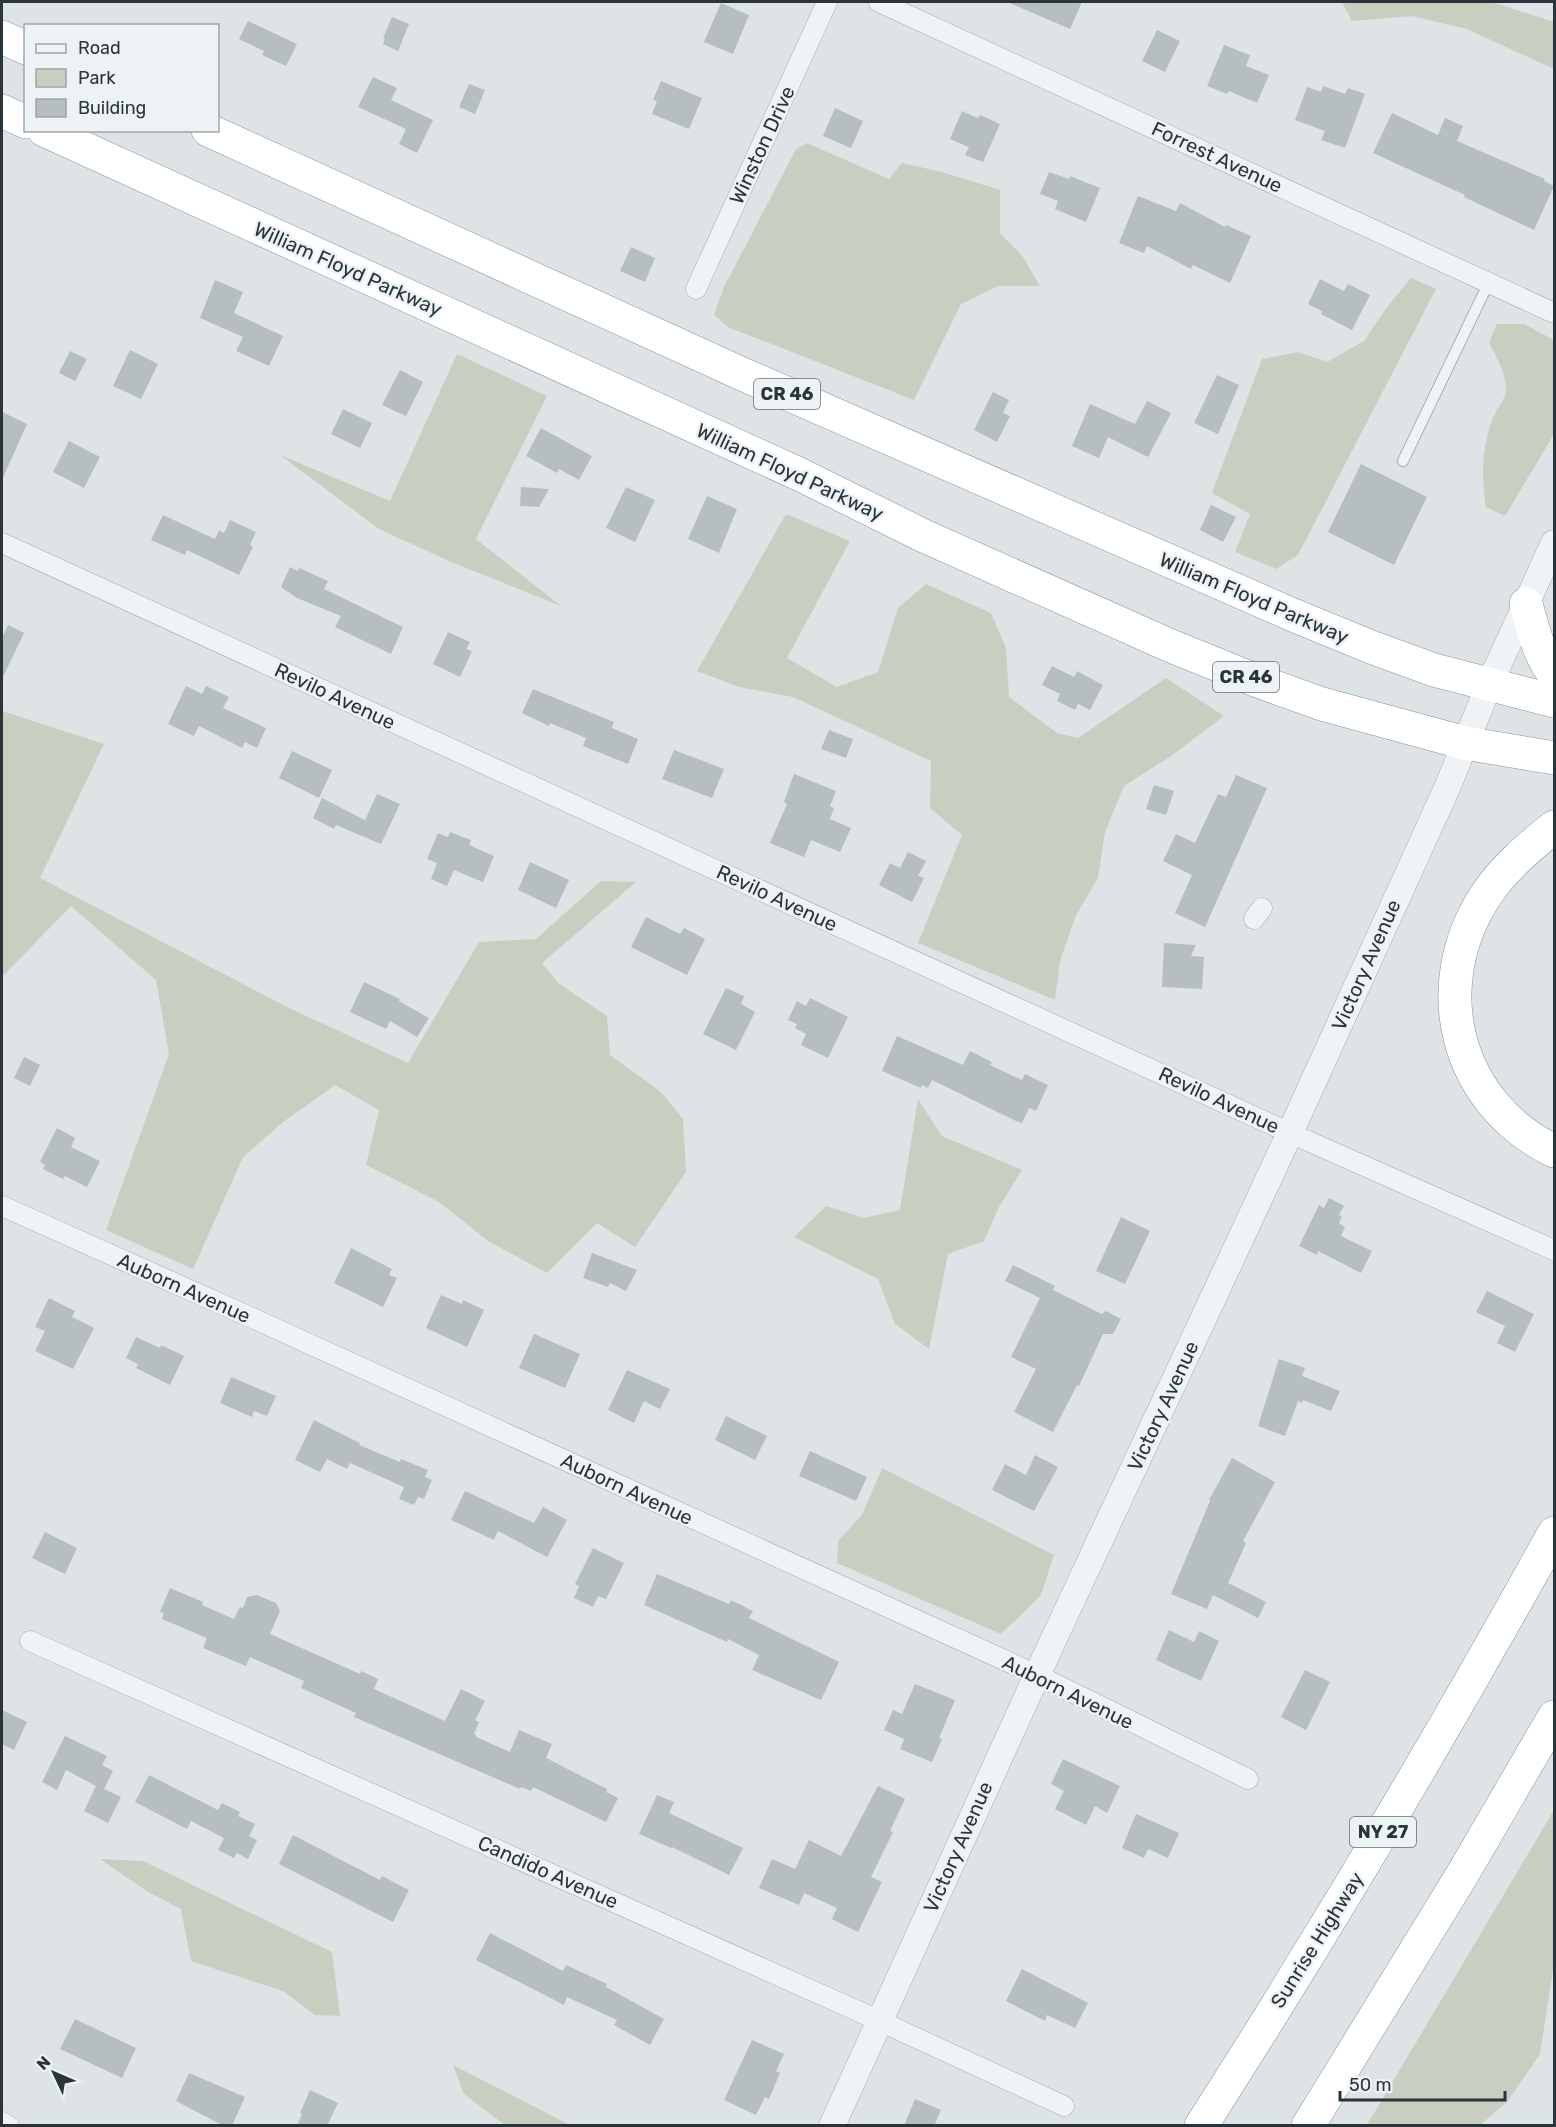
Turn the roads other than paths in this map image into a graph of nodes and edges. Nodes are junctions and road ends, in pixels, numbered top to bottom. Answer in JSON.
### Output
{"nodes":[{"id":1,"x":827,"y":2,"type":"edge"},
{"id":2,"x":879,"y":2,"type":"edge"},
{"id":3,"x":2,"y":37,"type":"edge"},
{"id":4,"x":24,"y":47,"type":"edge"},
{"id":5,"x":2,"y":111,"type":"edge"},
{"id":6,"x":24,"y":121,"type":"edge"},
{"id":7,"x":48,"y":132,"type":"edge"},
{"id":8,"x":212,"y":132,"type":"edge"},
{"id":9,"x":1489,"y":282,"type":"junction"},
{"id":10,"x":696,"y":289,"type":"dead end"},
{"id":11,"x":1554,"y":313,"type":"edge"},
{"id":12,"x":1403,"y":461,"type":"dead end"},
{"id":13,"x":2,"y":543,"type":"edge"},
{"id":14,"x":1554,"y":543,"type":"edge"},
{"id":15,"x":1526,"y":604,"type":"junction"},
{"id":16,"x":1554,"y":674,"type":"edge"},
{"id":17,"x":1489,"y":685,"type":"junction"},
{"id":18,"x":1554,"y":701,"type":"edge"},
{"id":19,"x":1465,"y":743,"type":"junction"},
{"id":20,"x":1554,"y":758,"type":"edge"},
{"id":21,"x":1554,"y":827,"type":"edge"},
{"id":22,"x":1290,"y":1133,"type":"junction"},
{"id":23,"x":1554,"y":1151,"type":"edge"},
{"id":24,"x":2,"y":1206,"type":"edge"},
{"id":25,"x":1554,"y":1250,"type":"edge"},
{"id":26,"x":1554,"y":1533,"type":"edge"},
{"id":27,"x":30,"y":1641,"type":"dead end"},
{"id":28,"x":1037,"y":1675,"type":"junction"},
{"id":29,"x":1554,"y":1717,"type":"edge"},
{"id":30,"x":1554,"y":1732,"type":"edge"},
{"id":31,"x":1522,"y":1774,"type":"junction"},
{"id":32,"x":1248,"y":1779,"type":"dead end"},
{"id":33,"x":879,"y":2021,"type":"junction"},
{"id":34,"x":1064,"y":2106,"type":"dead end"},
{"id":35,"x":2,"y":2122,"type":"edge"},
{"id":36,"x":9,"y":2126,"type":"edge"},
{"id":37,"x":832,"y":2126,"type":"edge"},
{"id":38,"x":1201,"y":2126,"type":"edge"},
{"id":39,"x":1308,"y":2126,"type":"edge"}],
"edges":[{"from":1,"to":10,"type":"street","name":"Winston Drive"},
{"from":2,"to":9,"type":"street","name":"Forrest Avenue"},
{"from":3,"to":4,"type":"highway"},
{"from":5,"to":6,"type":"highway"},
{"from":7,"to":19,"type":"highway","name":"William Floyd Parkway","number":"CR 46"},
{"from":8,"to":17,"type":"highway","name":"William Floyd Parkway","number":"CR 46"},
{"from":9,"to":11,"type":"street","name":"Forrest Avenue"},
{"from":9,"to":12,"type":"lane"},
{"from":13,"to":22,"type":"street","name":"Revilo Avenue"},
{"from":14,"to":15,"type":"street","name":"Victory Avenue"},
{"from":15,"to":16,"type":"highway"},
{"from":15,"to":17,"type":"street","name":"Victory Avenue"},
{"from":17,"to":18,"type":"highway","name":"William Floyd Parkway","number":"CR 46"},
{"from":17,"to":19,"type":"street","name":"Victory Avenue"},
{"from":19,"to":20,"type":"highway","name":"William Floyd Parkway","number":"CR 46"},
{"from":19,"to":22,"type":"street","name":"Victory Avenue"},
{"from":21,"to":23,"type":"highway"},
{"from":22,"to":25,"type":"street","name":"Revilo Avenue"},
{"from":22,"to":28,"type":"street","name":"Victory Avenue"},
{"from":24,"to":28,"type":"street","name":"Auborn Avenue"},
{"from":26,"to":38,"type":"highway","name":"Sunrise Highway","number":"NY 27"},
{"from":27,"to":33,"type":"street","name":"Candido Avenue"},
{"from":28,"to":32,"type":"street","name":"Auborn Avenue"},
{"from":28,"to":33,"type":"street","name":"Victory Avenue"},
{"from":29,"to":31,"type":"highway"},
{"from":30,"to":31,"type":"highway"},
{"from":31,"to":39,"type":"highway"},
{"from":33,"to":34,"type":"street","name":"Candido Avenue"},
{"from":33,"to":37,"type":"street","name":"Victory Avenue"},
{"from":35,"to":36,"type":"street"}]}
